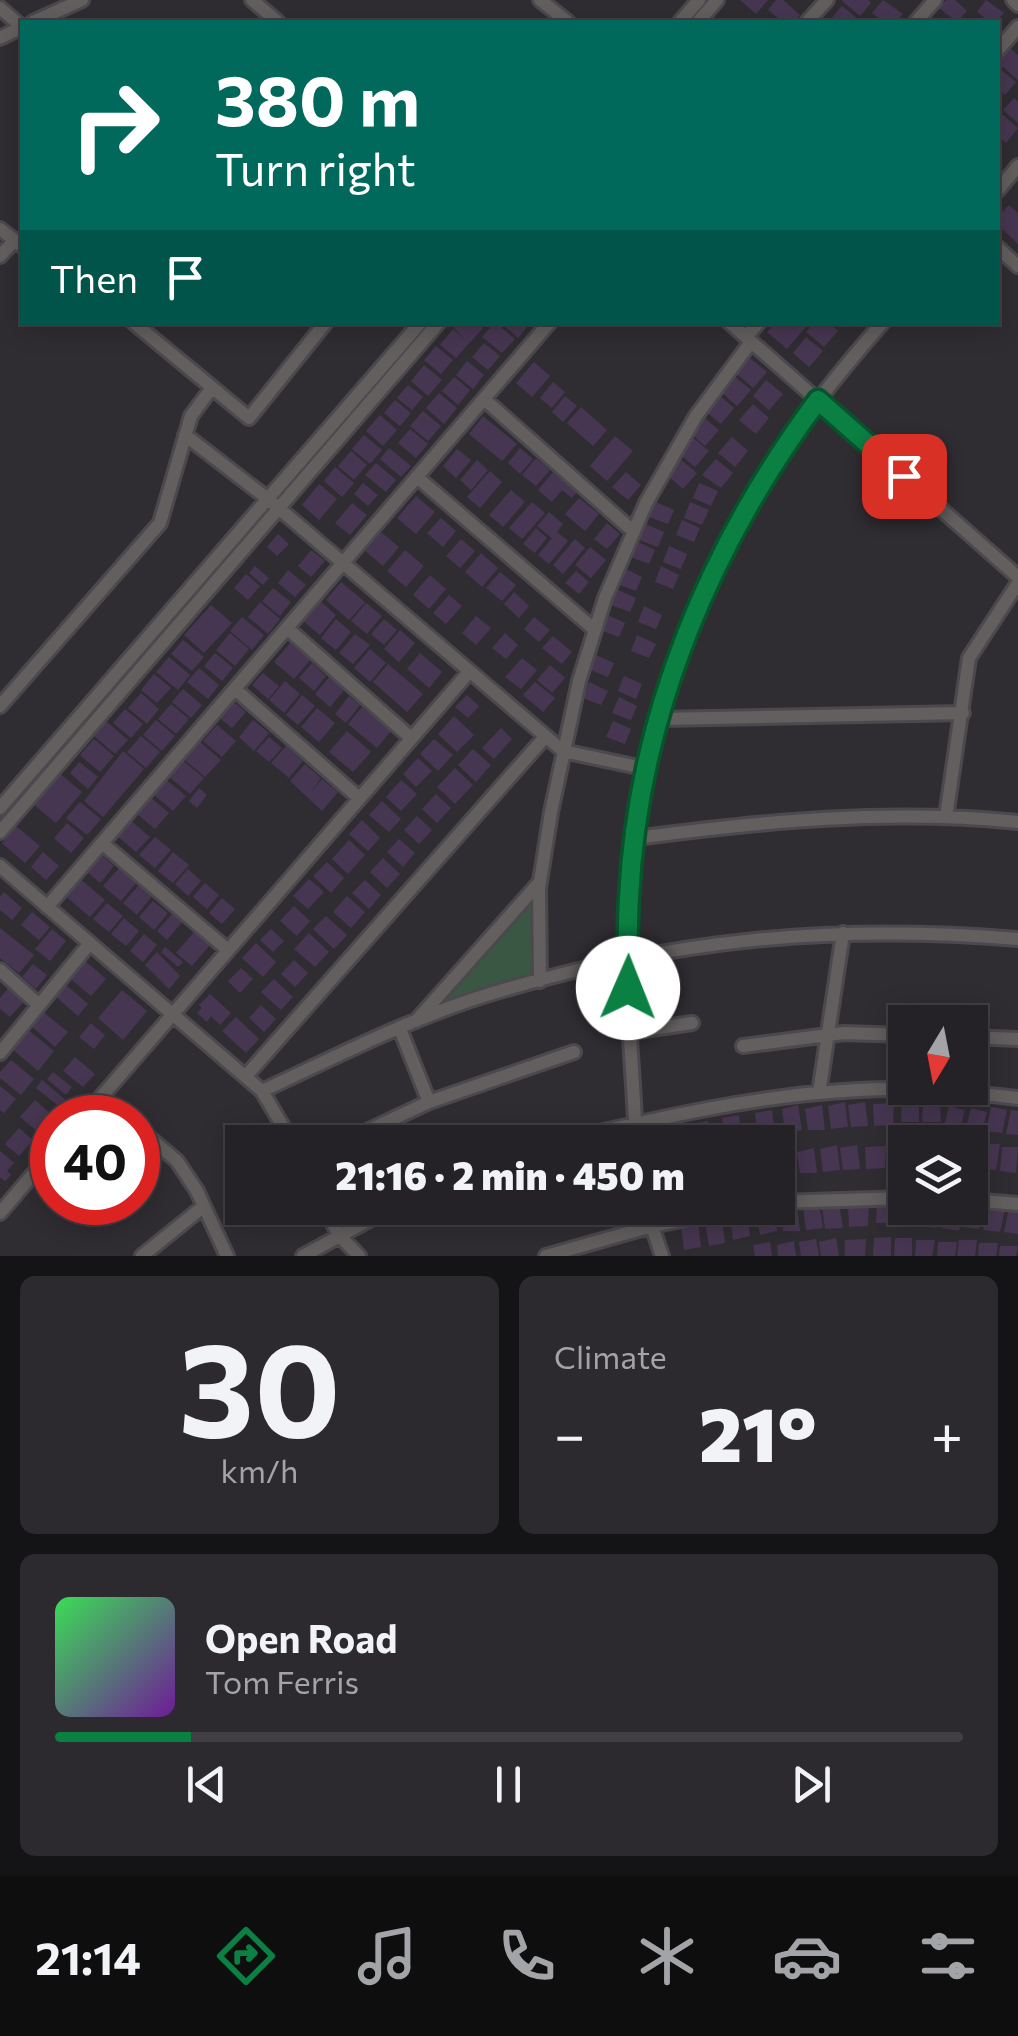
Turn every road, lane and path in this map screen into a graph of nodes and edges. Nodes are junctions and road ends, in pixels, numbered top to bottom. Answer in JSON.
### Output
{"nodes":[{"id":1,"x":82,"y":0,"type":"edge"},
{"id":2,"x":252,"y":0,"type":"edge"},
{"id":3,"x":540,"y":0,"type":"edge"},
{"id":4,"x":699,"y":0,"type":"edge"},
{"id":5,"x":717,"y":0,"type":"edge"},
{"id":6,"x":826,"y":0,"type":"edge"},
{"id":7,"x":935,"y":0,"type":"edge"},
{"id":8,"x":0,"y":8,"type":"edge"},
{"id":9,"x":37,"y":20,"type":"edge"},
{"id":10,"x":276,"y":20,"type":"edge"},
{"id":11,"x":565,"y":20,"type":"edge"},
{"id":12,"x":682,"y":20,"type":"edge"},
{"id":13,"x":700,"y":20,"type":"edge"},
{"id":14,"x":809,"y":20,"type":"edge"},
{"id":15,"x":918,"y":20,"type":"edge"},
{"id":16,"x":20,"y":25,"type":"edge"},
{"id":17,"x":1018,"y":27,"type":"edge"},
{"id":18,"x":1000,"y":48,"type":"edge"},
{"id":19,"x":1018,"y":166,"type":"edge"},
{"id":20,"x":1000,"y":188,"type":"edge"},
{"id":21,"x":0,"y":229,"type":"edge"},
{"id":22,"x":18,"y":244,"type":"edge"},
{"id":23,"x":0,"y":256,"type":"edge"},
{"id":24,"x":136,"y":325,"type":"edge"},
{"id":25,"x":324,"y":325,"type":"edge"},
{"id":26,"x":419,"y":325,"type":"edge"},
{"id":27,"x":436,"y":325,"type":"edge"},
{"id":28,"x":547,"y":325,"type":"edge"},
{"id":29,"x":733,"y":325,"type":"edge"},
{"id":30,"x":757,"y":325,"type":"edge"},
{"id":31,"x":880,"y":325,"type":"edge"},
{"id":32,"x":749,"y":339,"type":"junction"},
{"id":33,"x":211,"y":389,"type":"junction"},
{"id":34,"x":484,"y":399,"type":"junction"},
{"id":35,"x":818,"y":400,"type":"junction"},
{"id":36,"x":186,"y":434,"type":"junction"},
{"id":37,"x":417,"y":477,"type":"junction"},
{"id":38,"x":274,"y":504,"type":"junction"},
{"id":39,"x":634,"y":532,"type":"junction"},
{"id":40,"x":343,"y":564,"type":"junction"},
{"id":41,"x":1018,"y":580,"type":"edge"},
{"id":42,"x":287,"y":628,"type":"junction"},
{"id":43,"x":595,"y":630,"type":"junction"},
{"id":44,"x":468,"y":672,"type":"junction"},
{"id":45,"x":235,"y":688,"type":"junction"},
{"id":46,"x":0,"y":706,"type":"edge"},
{"id":47,"x":962,"y":712,"type":"junction"},
{"id":48,"x":659,"y":720,"type":"junction"},
{"id":49,"x":545,"y":737,"type":"junction"},
{"id":50,"x":411,"y":738,"type":"junction"},
{"id":51,"x":563,"y":751,"type":"junction"},
{"id":52,"x":648,"y":769,"type":"junction"},
{"id":53,"x":360,"y":798,"type":"junction"},
{"id":54,"x":0,"y":808,"type":"edge"},
{"id":55,"x":946,"y":817,"type":"junction"},
{"id":56,"x":1018,"y":822,"type":"edge"},
{"id":57,"x":0,"y":832,"type":"edge"},
{"id":58,"x":636,"y":838,"type":"junction"},
{"id":59,"x":102,"y":843,"type":"junction"},
{"id":60,"x":0,"y":866,"type":"edge"},
{"id":61,"x":540,"y":882,"type":"junction"},
{"id":62,"x":48,"y":907,"type":"junction"},
{"id":63,"x":843,"y":932,"type":"junction"},
{"id":64,"x":1018,"y":938,"type":"edge"},
{"id":65,"x":90,"y":943,"type":"junction"},
{"id":66,"x":228,"y":950,"type":"junction"},
{"id":67,"x":628,"y":958,"type":"junction"},
{"id":68,"x":0,"y":970,"type":"edge"},
{"id":69,"x":540,"y":981,"type":"junction"},
{"id":70,"x":40,"y":1005,"type":"junction"},
{"id":71,"x":172,"y":1014,"type":"junction"},
{"id":72,"x":414,"y":1023,"type":"junction"},
{"id":73,"x":692,"y":1024,"type":"dead end"},
{"id":74,"x":400,"y":1029,"type":"junction"},
{"id":75,"x":630,"y":1032,"type":"junction"},
{"id":76,"x":888,"y":1035,"type":"edge"},
{"id":77,"x":828,"y":1036,"type":"junction"},
{"id":78,"x":988,"y":1038,"type":"edge"},
{"id":79,"x":1018,"y":1040,"type":"edge"},
{"id":80,"x":743,"y":1046,"type":"dead end"},
{"id":81,"x":0,"y":1052,"type":"edge"},
{"id":82,"x":574,"y":1052,"type":"dead end"},
{"id":83,"x":246,"y":1076,"type":"junction"},
{"id":84,"x":262,"y":1090,"type":"junction"},
{"id":85,"x":819,"y":1094,"type":"junction"},
{"id":86,"x":102,"y":1095,"type":"edge"},
{"id":87,"x":1018,"y":1098,"type":"edge"},
{"id":88,"x":430,"y":1102,"type":"junction"},
{"id":89,"x":636,"y":1124,"type":"junction"},
{"id":90,"x":282,"y":1125,"type":"edge"},
{"id":91,"x":381,"y":1125,"type":"edge"},
{"id":92,"x":632,"y":1125,"type":"edge"},
{"id":93,"x":160,"y":1146,"type":"edge"},
{"id":94,"x":30,"y":1178,"type":"edge"},
{"id":95,"x":888,"y":1198,"type":"edge"},
{"id":96,"x":795,"y":1199,"type":"edge"},
{"id":97,"x":988,"y":1202,"type":"edge"},
{"id":98,"x":1018,"y":1204,"type":"edge"},
{"id":99,"x":204,"y":1206,"type":"junction"},
{"id":100,"x":0,"y":1213,"type":"edge"},
{"id":101,"x":334,"y":1225,"type":"edge"},
{"id":102,"x":359,"y":1225,"type":"edge"},
{"id":103,"x":657,"y":1225,"type":"edge"},
{"id":104,"x":652,"y":1226,"type":"junction"},
{"id":105,"x":339,"y":1236,"type":"junction"},
{"id":106,"x":142,"y":1256,"type":"edge"},
{"id":107,"x":227,"y":1256,"type":"edge"},
{"id":108,"x":303,"y":1256,"type":"edge"},
{"id":109,"x":359,"y":1256,"type":"edge"},
{"id":110,"x":546,"y":1256,"type":"edge"},
{"id":111,"x":662,"y":1256,"type":"edge"}],
"edges":[{"from":1,"to":9,"type":"street"},
{"from":2,"to":10,"type":"street"},
{"from":3,"to":11,"type":"street"},
{"from":4,"to":12,"type":"street"},
{"from":5,"to":13,"type":"street"},
{"from":6,"to":14,"type":"street"},
{"from":7,"to":15,"type":"street"},
{"from":8,"to":16,"type":"street"},
{"from":17,"to":18,"type":"street"},
{"from":19,"to":20,"type":"street"},
{"from":21,"to":22,"type":"street"},
{"from":22,"to":23,"type":"street"},
{"from":24,"to":33,"type":"street"},
{"from":25,"to":33,"type":"street"},
{"from":26,"to":38,"type":"street"},
{"from":27,"to":38,"type":"street"},
{"from":28,"to":34,"type":"street"},
{"from":29,"to":32,"type":"street"},
{"from":30,"to":32,"type":"street"},
{"from":31,"to":35,"type":"street"},
{"from":32,"to":35,"type":"street"},
{"from":32,"to":39,"type":"street"},
{"from":33,"to":36,"type":"street"},
{"from":34,"to":37,"type":"street"},
{"from":34,"to":39,"type":"street"},
{"from":35,"to":41,"type":"street"},
{"from":35,"to":48,"type":"street"},
{"from":36,"to":38,"type":"street"},
{"from":36,"to":46,"type":"street"},
{"from":37,"to":40,"type":"street"},
{"from":37,"to":43,"type":"street"},
{"from":38,"to":40,"type":"street"},
{"from":38,"to":54,"type":"street"},
{"from":38,"to":57,"type":"street"},
{"from":39,"to":43,"type":"street"},
{"from":40,"to":42,"type":"street"},
{"from":40,"to":44,"type":"street"},
{"from":41,"to":47,"type":"street"},
{"from":42,"to":45,"type":"street"},
{"from":42,"to":50,"type":"street"},
{"from":43,"to":51,"type":"street"},
{"from":44,"to":49,"type":"street"},
{"from":44,"to":50,"type":"street"},
{"from":45,"to":53,"type":"street"},
{"from":45,"to":59,"type":"street"},
{"from":47,"to":48,"type":"street"},
{"from":47,"to":55,"type":"street"},
{"from":48,"to":52,"type":"street"},
{"from":49,"to":51,"type":"street"},
{"from":49,"to":83,"type":"street"},
{"from":50,"to":53,"type":"street"},
{"from":51,"to":52,"type":"street"},
{"from":51,"to":61,"type":"street"},
{"from":52,"to":58,"type":"street"},
{"from":53,"to":66,"type":"street"},
{"from":55,"to":56,"type":"street"},
{"from":55,"to":58,"type":"street"},
{"from":58,"to":67,"type":"street"},
{"from":59,"to":62,"type":"street"},
{"from":59,"to":66,"type":"street"},
{"from":60,"to":62,"type":"street"},
{"from":61,"to":69,"type":"street"},
{"from":61,"to":72,"type":"street"},
{"from":62,"to":65,"type":"street"},
{"from":63,"to":64,"type":"street"},
{"from":63,"to":67,"type":"street"},
{"from":63,"to":77,"type":"street"},
{"from":65,"to":70,"type":"street"},
{"from":65,"to":71,"type":"street"},
{"from":66,"to":71,"type":"street"},
{"from":67,"to":69,"type":"street"},
{"from":67,"to":75,"type":"street"},
{"from":68,"to":70,"type":"street"},
{"from":69,"to":72,"type":"street"},
{"from":70,"to":81,"type":"street"},
{"from":71,"to":83,"type":"street"},
{"from":71,"to":86,"type":"street"},
{"from":72,"to":74,"type":"street"},
{"from":73,"to":75,"type":"street"},
{"from":74,"to":84,"type":"street"},
{"from":74,"to":88,"type":"street"},
{"from":75,"to":89,"type":"street"},
{"from":76,"to":77,"type":"street"},
{"from":77,"to":80,"type":"street"},
{"from":77,"to":85,"type":"street"},
{"from":78,"to":79,"type":"street"},
{"from":82,"to":88,"type":"street"},
{"from":83,"to":84,"type":"street"},
{"from":84,"to":90,"type":"street"},
{"from":85,"to":87,"type":"street"},
{"from":85,"to":89,"type":"street"},
{"from":88,"to":91,"type":"street"},
{"from":89,"to":92,"type":"street"},
{"from":93,"to":99,"type":"street"},
{"from":94,"to":100,"type":"street"},
{"from":95,"to":96,"type":"street"},
{"from":97,"to":98,"type":"street"},
{"from":99,"to":106,"type":"street"},
{"from":99,"to":107,"type":"street"},
{"from":101,"to":105,"type":"street"},
{"from":102,"to":105,"type":"street"},
{"from":103,"to":104,"type":"street"},
{"from":104,"to":110,"type":"street"},
{"from":104,"to":111,"type":"street"},
{"from":105,"to":108,"type":"street"},
{"from":105,"to":109,"type":"street"}]}
